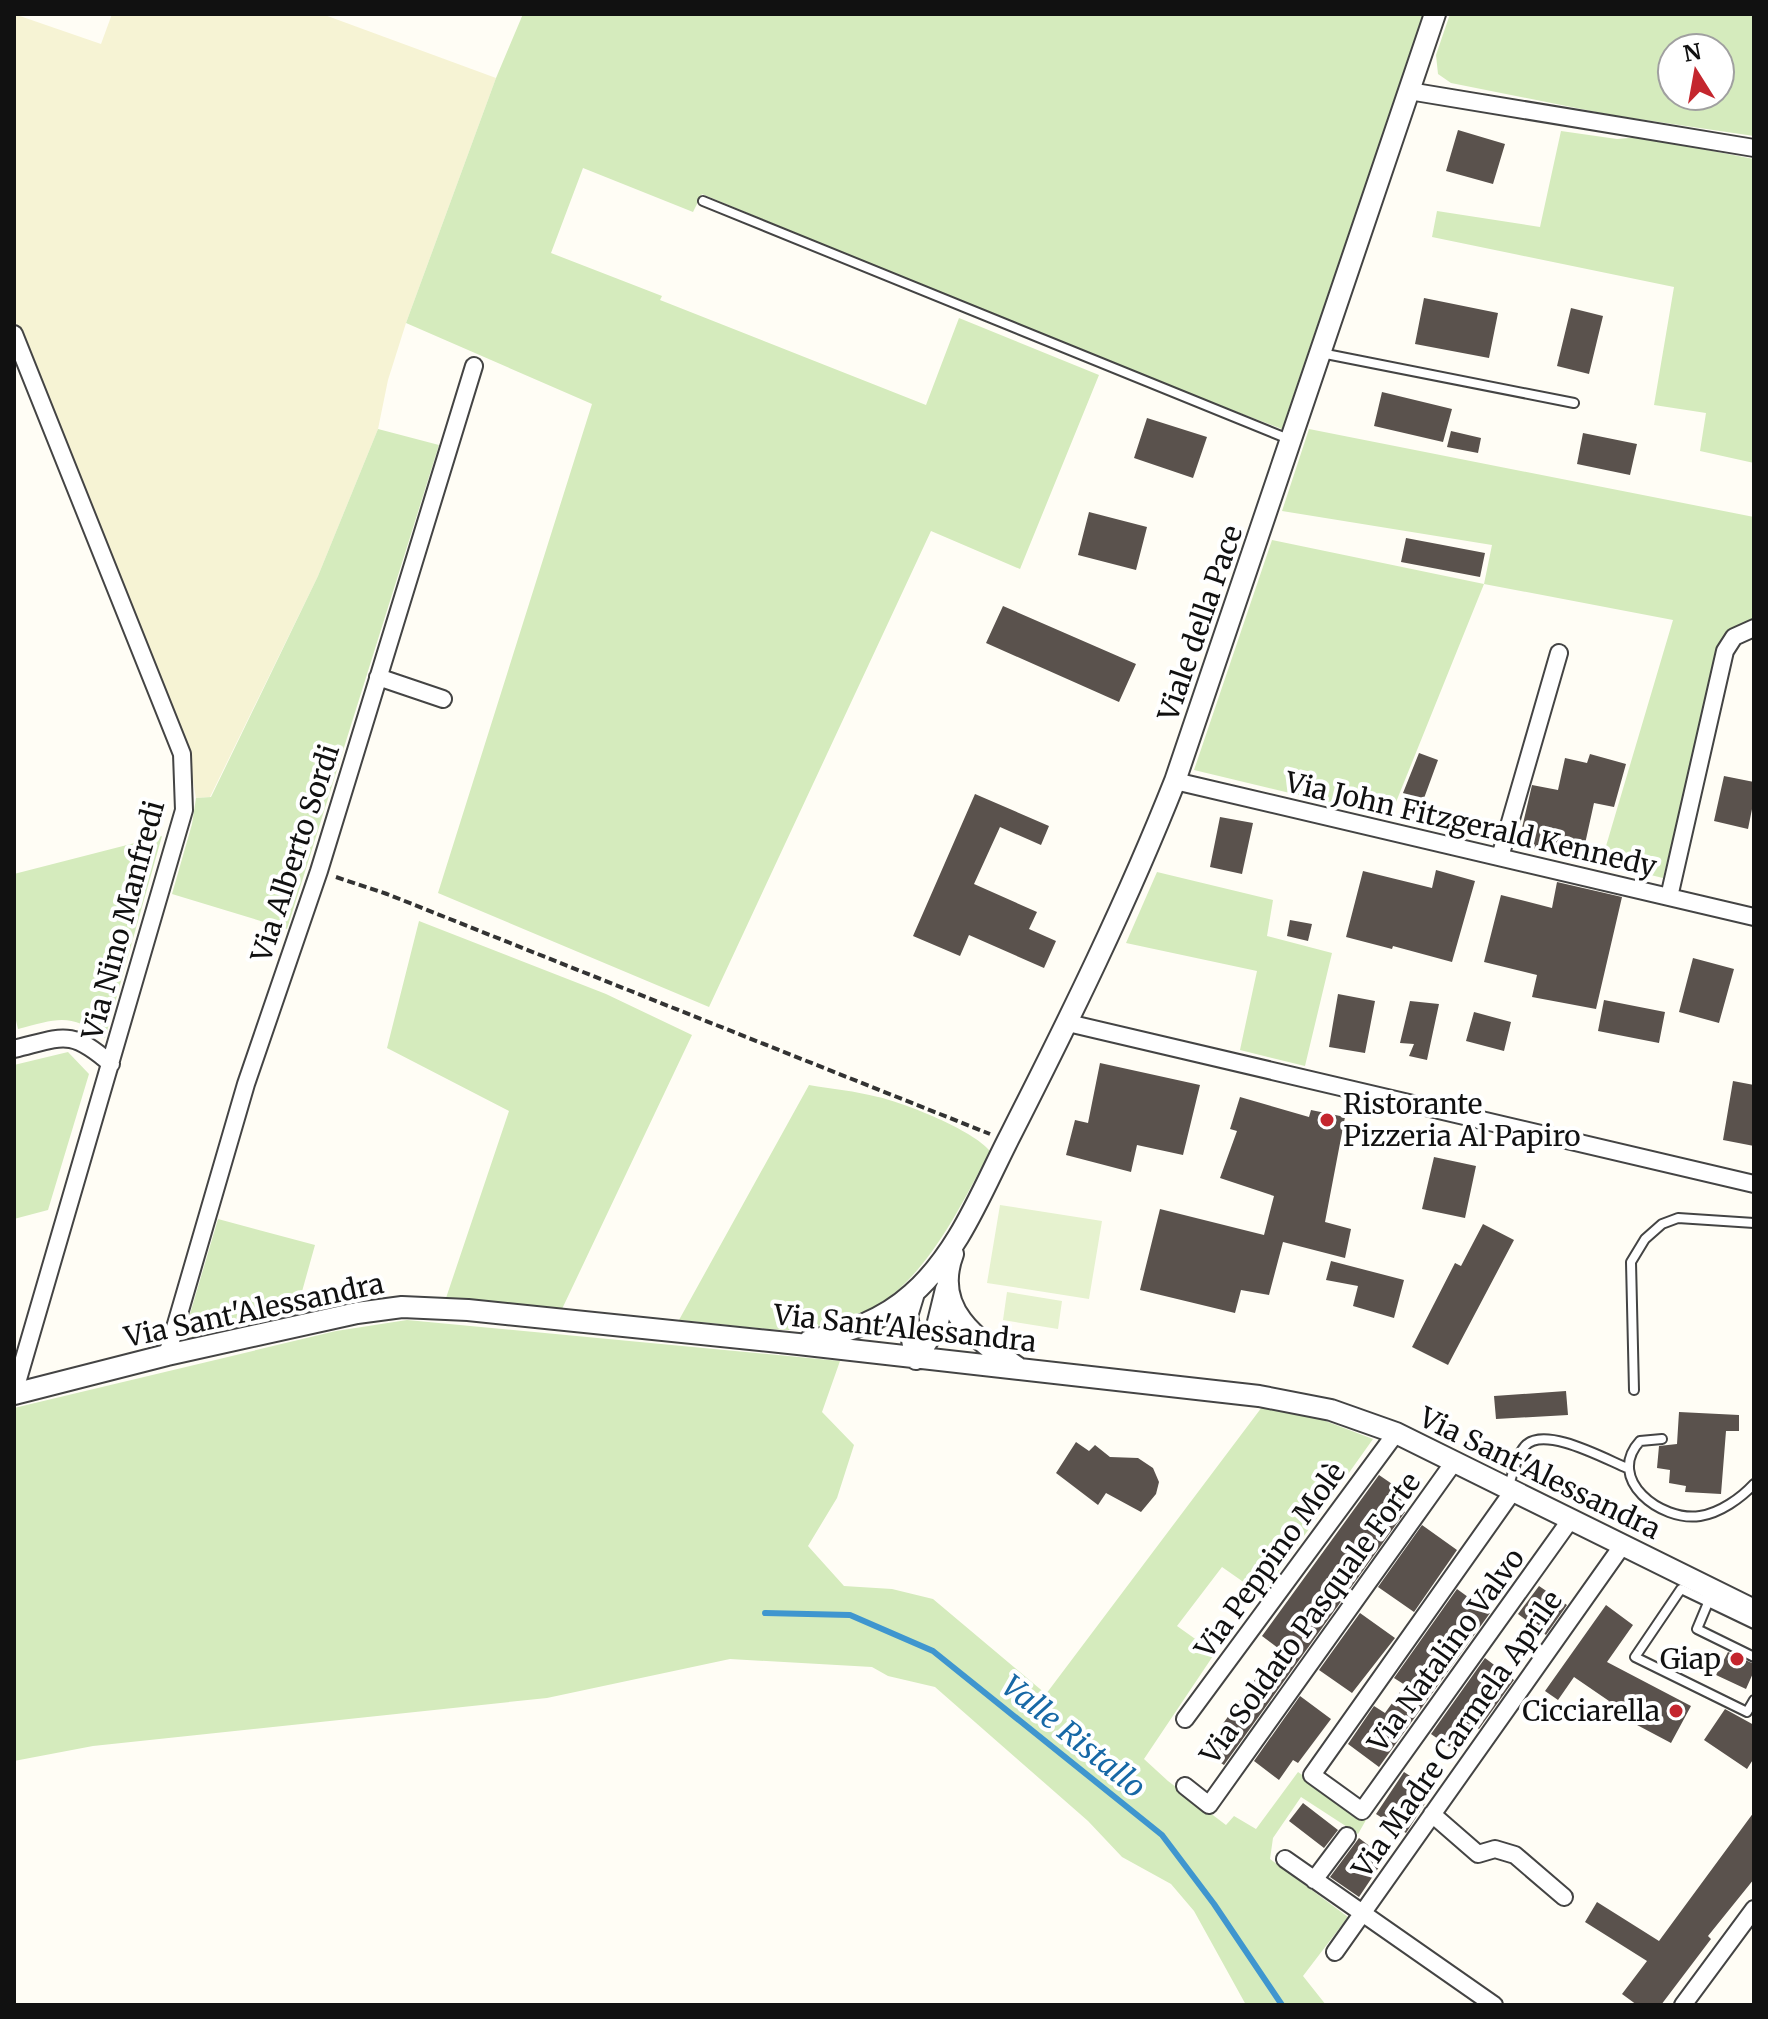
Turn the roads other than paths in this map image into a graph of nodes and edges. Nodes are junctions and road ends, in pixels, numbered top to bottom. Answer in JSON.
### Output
{"nodes":[{"id":1,"x":1435,"y":14,"type":"edge"},
{"id":2,"x":1409,"y":91,"type":"junction"},
{"id":3,"x":1754,"y":148,"type":"edge"},
{"id":4,"x":703,"y":201,"type":"dead end"},
{"id":5,"x":14,"y":334,"type":"edge"},
{"id":6,"x":1321,"y":353,"type":"junction"},
{"id":7,"x":474,"y":366,"type":"dead end"},
{"id":8,"x":1574,"y":403,"type":"dead end"},
{"id":9,"x":1291,"y":440,"type":"junction"},
{"id":10,"x":1754,"y":628,"type":"edge"},
{"id":11,"x":1559,"y":653,"type":"dead end"},
{"id":12,"x":378,"y":677,"type":"junction"},
{"id":13,"x":443,"y":699,"type":"dead end"},
{"id":14,"x":1175,"y":781,"type":"junction"},
{"id":15,"x":1500,"y":857,"type":"junction"},
{"id":16,"x":1669,"y":897,"type":"junction"},
{"id":17,"x":1754,"y":917,"type":"edge"},
{"id":18,"x":1068,"y":1023,"type":"junction"},
{"id":19,"x":14,"y":1049,"type":"edge"},
{"id":20,"x":111,"y":1064,"type":"junction"},
{"id":21,"x":1754,"y":1184,"type":"edge"},
{"id":22,"x":1754,"y":1223,"type":"edge"},
{"id":23,"x":963,"y":1227,"type":"junction"},
{"id":24,"x":946,"y":1289,"type":"junction"},
{"id":25,"x":914,"y":1293,"type":"junction"},
{"id":26,"x":798,"y":1344,"type":"junction"},
{"id":27,"x":167,"y":1355,"type":"junction"},
{"id":28,"x":916,"y":1359,"type":"junction"},
{"id":29,"x":1021,"y":1370,"type":"junction"},
{"id":30,"x":1634,"y":1390,"type":"dead end"},
{"id":31,"x":14,"y":1394,"type":"edge"},
{"id":32,"x":1396,"y":1433,"type":"junction"},
{"id":33,"x":1662,"y":1439,"type":"dead end"},
{"id":34,"x":1454,"y":1462,"type":"junction"},
{"id":35,"x":1627,"y":1468,"type":"junction"},
{"id":36,"x":1754,"y":1484,"type":"edge"},
{"id":37,"x":1511,"y":1490,"type":"junction"},
{"id":38,"x":1571,"y":1519,"type":"junction"},
{"id":39,"x":1622,"y":1546,"type":"junction"},
{"id":40,"x":1710,"y":1596,"type":"junction"},
{"id":41,"x":1754,"y":1610,"type":"edge"},
{"id":42,"x":1754,"y":1624,"type":"edge"},
{"id":43,"x":1754,"y":1657,"type":"edge"},
{"id":44,"x":1754,"y":1700,"type":"edge"},
{"id":45,"x":1185,"y":1719,"type":"dead end"},
{"id":46,"x":1185,"y":1786,"type":"dead end"},
{"id":47,"x":1432,"y":1814,"type":"junction"},
{"id":48,"x":1347,"y":1836,"type":"dead end"},
{"id":49,"x":1285,"y":1859,"type":"dead end"},
{"id":50,"x":1314,"y":1880,"type":"junction"},
{"id":51,"x":1564,"y":1897,"type":"dead end"},
{"id":52,"x":1754,"y":1909,"type":"edge"},
{"id":53,"x":1361,"y":1915,"type":"junction"},
{"id":54,"x":1335,"y":1952,"type":"dead end"},
{"id":55,"x":1494,"y":2005,"type":"edge"},
{"id":56,"x":1683,"y":2005,"type":"edge"}],
"edges":[{"from":1,"to":2,"type":"street","name":"Viale della Pace"},
{"from":2,"to":3,"type":"street"},
{"from":2,"to":6,"type":"street","name":"Viale della Pace"},
{"from":4,"to":9,"type":"lane"},
{"from":5,"to":20,"type":"street","name":"Via Nino Manfredi"},
{"from":6,"to":8,"type":"lane"},
{"from":6,"to":9,"type":"street","name":"Viale della Pace"},
{"from":7,"to":12,"type":"street","name":"Via Alberto Sordi"},
{"from":9,"to":14,"type":"street","name":"Viale della Pace"},
{"from":10,"to":16,"type":"street"},
{"from":11,"to":15,"type":"street"},
{"from":12,"to":13,"type":"street"},
{"from":12,"to":27,"type":"street","name":"Via Alberto Sordi"},
{"from":14,"to":15,"type":"street","name":"Via John Fitzgerald Kennedy"},
{"from":14,"to":18,"type":"street","name":"Viale della Pace"},
{"from":15,"to":16,"type":"street","name":"Via John Fitzgerald Kennedy"},
{"from":16,"to":17,"type":"street","name":"Via John Fitzgerald Kennedy"},
{"from":18,"to":21,"type":"street"},
{"from":18,"to":23,"type":"street","name":"Viale della Pace"},
{"from":19,"to":20,"type":"street"},
{"from":20,"to":31,"type":"street","name":"Via Nino Manfredi"},
{"from":22,"to":30,"type":"lane"},
{"from":23,"to":24,"type":"street"},
{"from":23,"to":25,"type":"street"},
{"from":24,"to":28,"type":"street"},
{"from":24,"to":29,"type":"street"},
{"from":25,"to":26,"type":"street"},
{"from":25,"to":28,"type":"street"},
{"from":26,"to":27,"type":"street","name":"Via Sant'Alessandra"},
{"from":26,"to":28,"type":"street","name":"Via Sant'Alessandra"},
{"from":27,"to":31,"type":"street","name":"Via Sant'Alessandra"},
{"from":28,"to":29,"type":"street","name":"Via Sant'Alessandra"},
{"from":29,"to":32,"type":"street","name":"Via Sant'Alessandra"},
{"from":32,"to":34,"type":"street","name":"Via Sant'Alessandra"},
{"from":32,"to":45,"type":"street","name":"Via Peppino Molè"},
{"from":33,"to":35,"type":"lane"},
{"from":34,"to":37,"type":"street","name":"Via Sant'Alessandra"},
{"from":34,"to":46,"type":"street","name":"Via Soldato Pasquale Forte"},
{"from":35,"to":36,"type":"lane"},
{"from":35,"to":37,"type":"lane"},
{"from":37,"to":38,"type":"street","name":"Via Sant'Alessandra"},
{"from":37,"to":38,"type":"street","name":"Via Natalino Valvo"},
{"from":38,"to":39,"type":"street","name":"Via Sant'Alessandra"},
{"from":39,"to":40,"type":"street","name":"Via Sant'Alessandra"},
{"from":39,"to":47,"type":"street","name":"Via Madre Carmela Aprile"},
{"from":40,"to":41,"type":"street","name":"Via Sant'Alessandra"},
{"from":40,"to":42,"type":"lane"},
{"from":40,"to":43,"type":"lane"},
{"from":40,"to":44,"type":"lane"},
{"from":47,"to":51,"type":"street"},
{"from":47,"to":53,"type":"street","name":"Via Madre Carmela Aprile"},
{"from":48,"to":50,"type":"street"},
{"from":49,"to":50,"type":"street"},
{"from":50,"to":53,"type":"street"},
{"from":52,"to":56,"type":"street"},
{"from":53,"to":54,"type":"street","name":"Via Madre Carmela Aprile"},
{"from":53,"to":55,"type":"street"}]}
